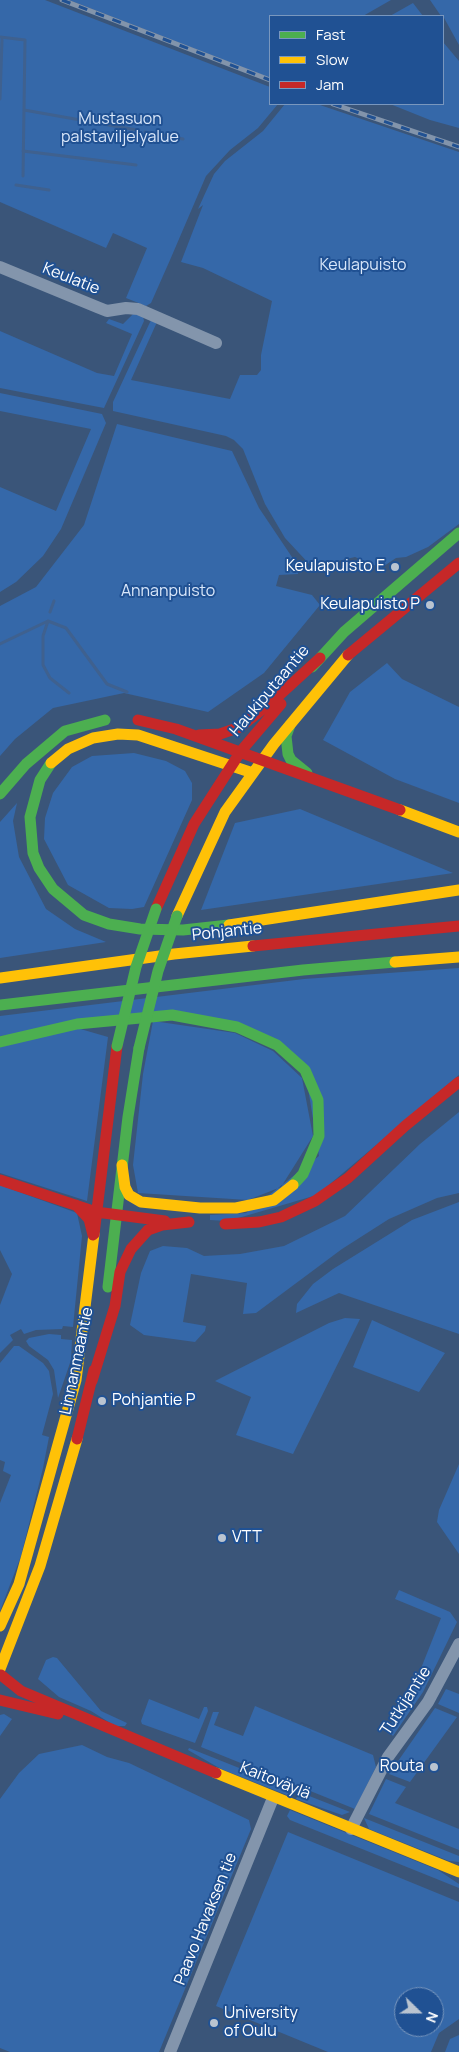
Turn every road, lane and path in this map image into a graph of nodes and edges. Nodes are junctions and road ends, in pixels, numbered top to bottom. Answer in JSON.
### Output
{"nodes":[{"id":1,"x":0,"y":267,"type":"edge"},
{"id":2,"x":216,"y":343,"type":"dead end"},
{"id":3,"x":459,"y":533,"type":"edge"},
{"id":4,"x":459,"y":563,"type":"edge"},
{"id":5,"x":320,"y":658,"type":"junction"},
{"id":6,"x":290,"y":725,"type":"junction"},
{"id":7,"x":196,"y":736,"type":"junction"},
{"id":8,"x":241,"y":751,"type":"junction"},
{"id":9,"x":263,"y":759,"type":"junction"},
{"id":10,"x":231,"y":765,"type":"junction"},
{"id":11,"x":252,"y":773,"type":"junction"},
{"id":12,"x":312,"y":778,"type":"junction"},
{"id":13,"x":0,"y":794,"type":"edge"},
{"id":14,"x":459,"y":832,"type":"edge"},
{"id":15,"x":459,"y":890,"type":"edge"},
{"id":16,"x":459,"y":926,"type":"edge"},
{"id":17,"x":459,"y":957,"type":"edge"},
{"id":18,"x":0,"y":978,"type":"edge"},
{"id":19,"x":0,"y":1005,"type":"edge"},
{"id":20,"x":0,"y":1042,"type":"edge"},
{"id":21,"x":117,"y":1046,"type":"joint"},
{"id":22,"x":459,"y":1082,"type":"edge"},
{"id":23,"x":122,"y":1165,"type":"junction"},
{"id":24,"x":0,"y":1180,"type":"edge"},
{"id":25,"x":76,"y":1205,"type":"junction"},
{"id":26,"x":96,"y":1212,"type":"junction"},
{"id":27,"x":117,"y":1215,"type":"junction"},
{"id":28,"x":214,"y":1224,"type":"dead end"},
{"id":29,"x":93,"y":1235,"type":"junction"},
{"id":30,"x":92,"y":1381,"type":"junction"},
{"id":31,"x":0,"y":1626,"type":"edge"},
{"id":32,"x":459,"y":1644,"type":"edge"},
{"id":33,"x":0,"y":1674,"type":"edge"},
{"id":34,"x":0,"y":1700,"type":"edge"},
{"id":35,"x":80,"y":1716,"type":"junction"},
{"id":36,"x":273,"y":1798,"type":"junction"},
{"id":37,"x":351,"y":1829,"type":"junction"},
{"id":38,"x":459,"y":1872,"type":"edge"},
{"id":39,"x":170,"y":2052,"type":"edge"}],
"edges":[{"from":1,"to":2,"type":"street","name":"Keulatie"},
{"from":3,"to":5,"type":"main road","name":"Haukiputaantie"},
{"from":4,"to":6,"type":"main road"},
{"from":5,"to":7,"type":"main road"},
{"from":5,"to":8,"type":"main road","name":"Haukiputaantie"},
{"from":6,"to":9,"type":"main road"},
{"from":6,"to":12,"type":"main road"},
{"from":7,"to":8,"type":"main road"},
{"from":7,"to":13,"type":"main road"},
{"from":8,"to":9,"type":"main road"},
{"from":8,"to":10,"type":"main road","name":"Haukiputaantie"},
{"from":9,"to":11,"type":"main road"},
{"from":9,"to":12,"type":"main road"},
{"from":10,"to":11,"type":"main road"},
{"from":10,"to":15,"type":"main road"},
{"from":10,"to":21,"type":"main road","name":"Haukiputaantie","bridge":true},
{"from":11,"to":23,"type":"main road","name":"Linnanmaantie","bridge":true},
{"from":12,"to":14,"type":"main road"},
{"from":16,"to":18,"type":"main road","name":"Pohjantie"},
{"from":17,"to":19,"type":"main road"},
{"from":20,"to":23,"type":"main road"},
{"from":21,"to":26,"type":"main road","name":"Linnanmaantie"},
{"from":22,"to":28,"type":"main road"},
{"from":23,"to":27,"type":"main road","name":"Linnanmaantie"},
{"from":24,"to":25,"type":"main road"},
{"from":25,"to":26,"type":"main road"},
{"from":25,"to":29,"type":"main road"},
{"from":26,"to":27,"type":"main road"},
{"from":26,"to":29,"type":"main road","name":"Linnanmaantie"},
{"from":27,"to":30,"type":"main road","name":"Linnanmaantie"},
{"from":27,"to":30,"type":"main road"},
{"from":29,"to":31,"type":"main road","name":"Linnanmaantie"},
{"from":30,"to":33,"type":"main road","name":"Linnanmaantie"},
{"from":32,"to":37,"type":"street","name":"Tutkijantie"},
{"from":33,"to":35,"type":"main road","name":"Kaitoväylä"},
{"from":34,"to":35,"type":"main road","name":"Kaitoväylä"},
{"from":35,"to":36,"type":"main road","name":"Kaitoväylä"},
{"from":36,"to":37,"type":"main road","name":"Kaitoväylä"},
{"from":36,"to":39,"type":"street","name":"Paavo Havaksen tie"},
{"from":37,"to":38,"type":"main road","name":"Kaitoväylä"}]}
